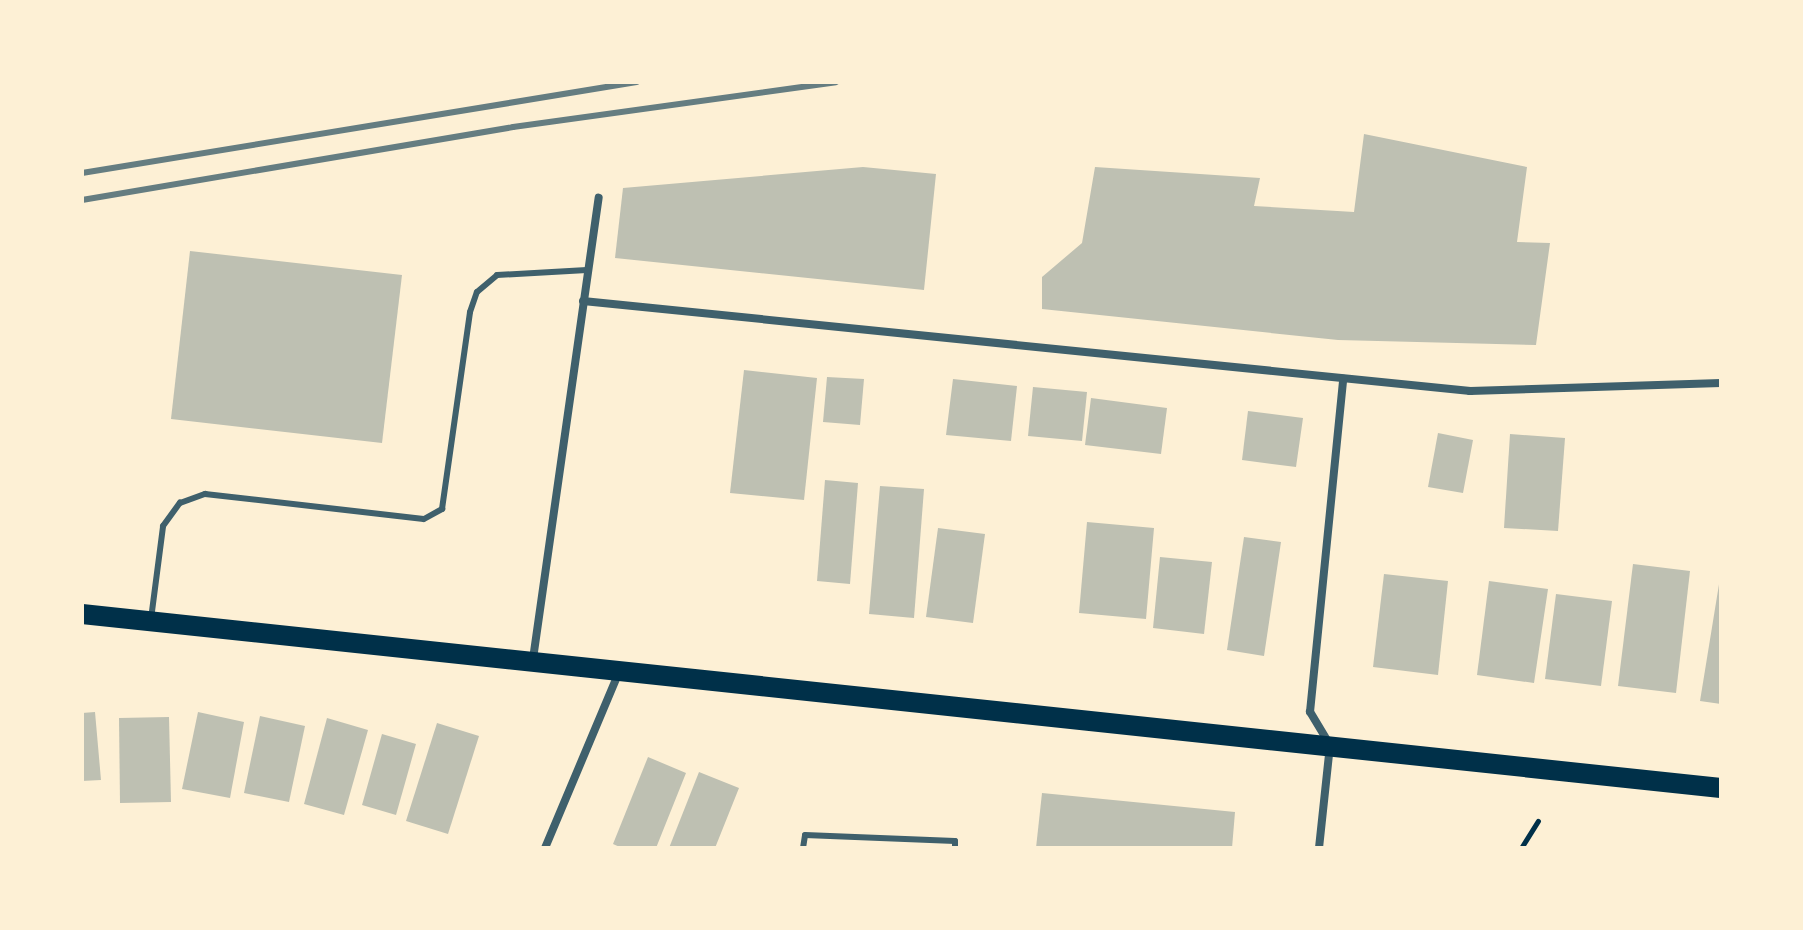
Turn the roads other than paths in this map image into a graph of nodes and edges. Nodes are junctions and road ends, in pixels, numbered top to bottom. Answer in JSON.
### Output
{"nodes":[{"id":1,"x":599,"y":198,"type":"dead end"},
{"id":2,"x":587,"y":270,"type":"junction"},
{"id":3,"x":583,"y":301,"type":"junction"},
{"id":4,"x":1343,"y":379,"type":"junction"},
{"id":5,"x":1721,"y":383,"type":"edge"},
{"id":6,"x":82,"y":614,"type":"edge"},
{"id":7,"x":151,"y":621,"type":"junction"},
{"id":8,"x":533,"y":660,"type":"junction"},
{"id":9,"x":620,"y":670,"type":"junction"},
{"id":10,"x":1330,"y":745,"type":"junction"},
{"id":11,"x":1721,"y":788,"type":"edge"},
{"id":12,"x":545,"y":848,"type":"edge"},
{"id":13,"x":803,"y":848,"type":"edge"},
{"id":14,"x":955,"y":848,"type":"edge"},
{"id":15,"x":1319,"y":848,"type":"edge"}],
"edges":[{"from":1,"to":2,"type":"street"},
{"from":2,"to":3,"type":"street"},
{"from":2,"to":7,"type":"lane"},
{"from":3,"to":4,"type":"street"},
{"from":3,"to":8,"type":"street"},
{"from":4,"to":5,"type":"street"},
{"from":4,"to":10,"type":"street"},
{"from":6,"to":7,"type":"main road"},
{"from":7,"to":8,"type":"main road"},
{"from":8,"to":9,"type":"main road"},
{"from":9,"to":10,"type":"main road"},
{"from":9,"to":12,"type":"street"},
{"from":10,"to":11,"type":"main road"},
{"from":10,"to":15,"type":"street"},
{"from":13,"to":14,"type":"lane"}]}
